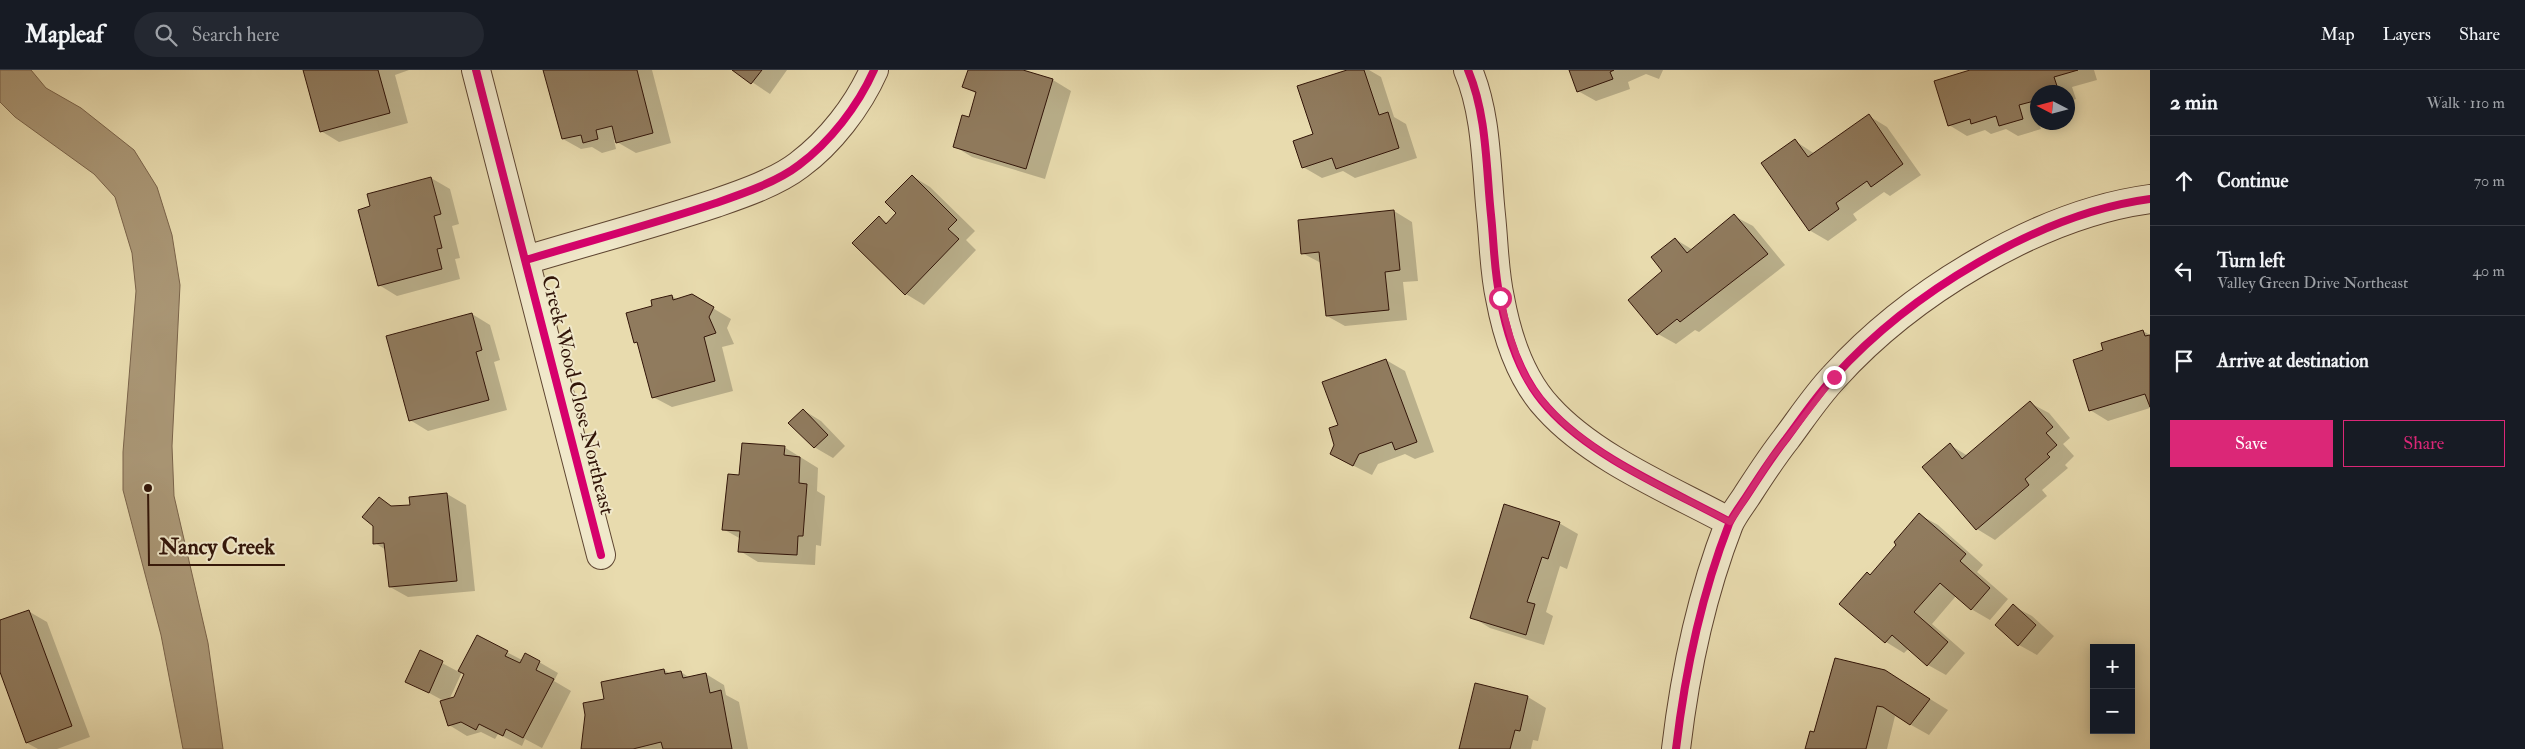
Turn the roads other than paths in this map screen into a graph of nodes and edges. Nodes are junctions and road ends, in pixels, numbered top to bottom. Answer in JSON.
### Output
{"nodes":[{"id":1,"x":476,"y":70,"type":"edge"},
{"id":2,"x":874,"y":70,"type":"edge"},
{"id":3,"x":1468,"y":70,"type":"edge"},
{"id":4,"x":2150,"y":199,"type":"edge"},
{"id":5,"x":526,"y":260,"type":"junction"},
{"id":6,"x":1730,"y":522,"type":"junction"},
{"id":7,"x":601,"y":555,"type":"dead end"},
{"id":8,"x":1676,"y":749,"type":"edge"}],
"edges":[{"from":1,"to":5,"type":"street","name":"Creek Wood Close Northeast"},
{"from":2,"to":5,"type":"street"},
{"from":3,"to":6,"type":"street"},
{"from":4,"to":6,"type":"street"},
{"from":5,"to":7,"type":"street","name":"Creek Wood Close Northeast"},
{"from":6,"to":8,"type":"street"}]}
